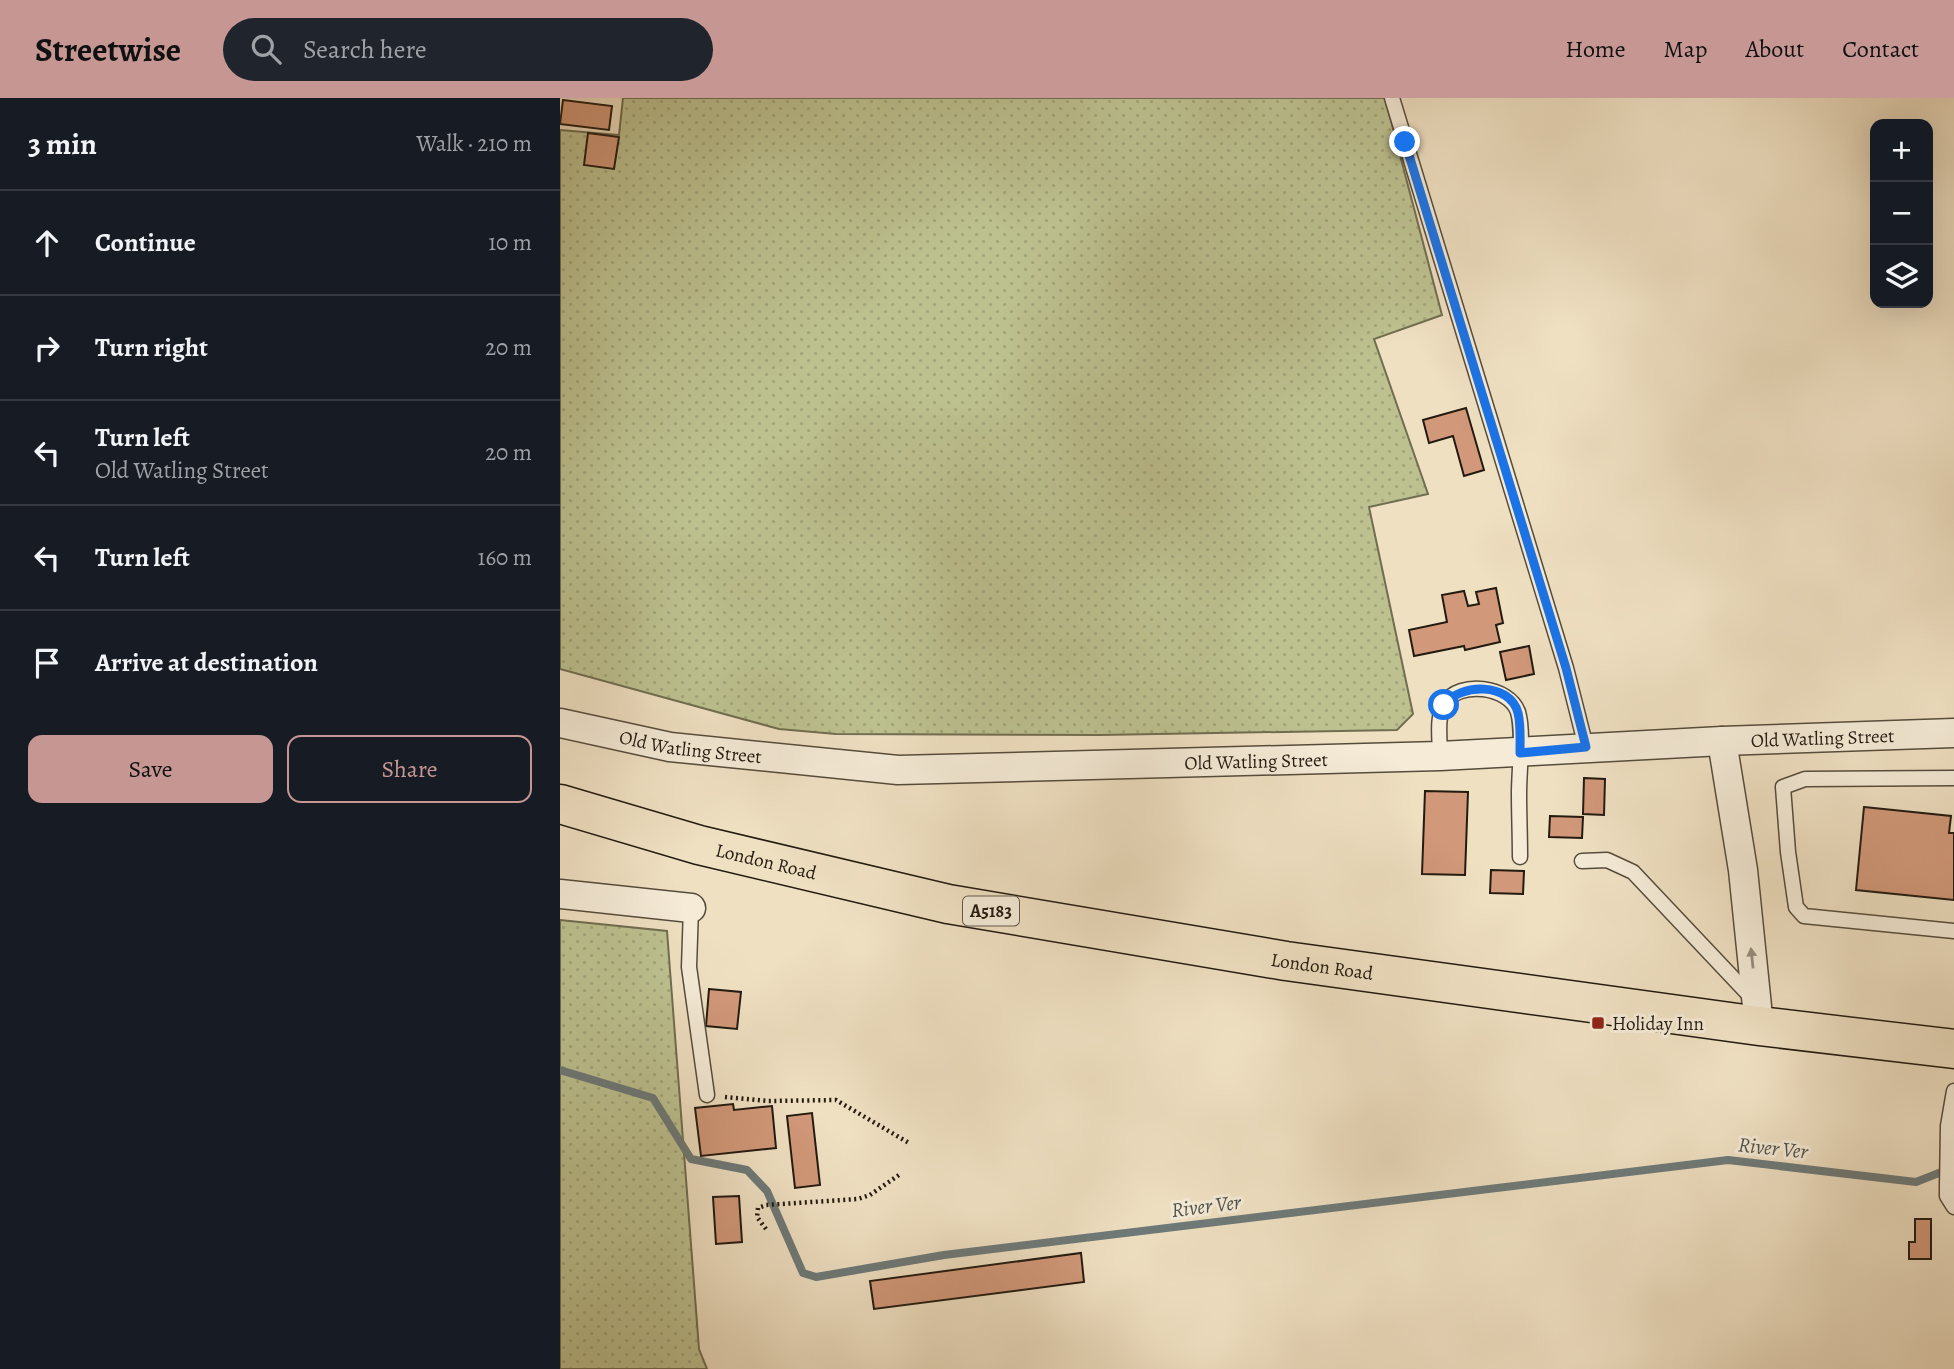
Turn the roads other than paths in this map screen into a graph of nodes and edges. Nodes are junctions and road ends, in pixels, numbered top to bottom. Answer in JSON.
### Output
{"nodes":[{"id":1,"x":1392,"y":98,"type":"edge"},
{"id":2,"x":560,"y":723,"type":"edge"},
{"id":3,"x":1954,"y":733,"type":"edge"},
{"id":4,"x":1722,"y":741,"type":"junction"},
{"id":5,"x":1586,"y":747,"type":"junction"},
{"id":6,"x":1520,"y":753,"type":"junction"},
{"id":7,"x":1440,"y":755,"type":"junction"},
{"id":8,"x":1954,"y":778,"type":"edge"},
{"id":9,"x":560,"y":804,"type":"edge"},
{"id":10,"x":1520,"y":857,"type":"dead end"},
{"id":11,"x":1582,"y":861,"type":"dead end"},
{"id":12,"x":560,"y":894,"type":"edge"},
{"id":13,"x":691,"y":908,"type":"joint"},
{"id":14,"x":1954,"y":931,"type":"edge"},
{"id":15,"x":1758,"y":1015,"type":"junction"},
{"id":16,"x":1954,"y":1049,"type":"edge"},
{"id":17,"x":1954,"y":1091,"type":"edge"},
{"id":18,"x":707,"y":1095,"type":"road end"},
{"id":19,"x":1954,"y":1207,"type":"edge"}],
"edges":[{"from":1,"to":5,"type":"lane"},
{"from":2,"to":7,"type":"street","name":"Old Watling Street"},
{"from":3,"to":4,"type":"street","name":"Old Watling Street"},
{"from":4,"to":5,"type":"street","name":"Old Watling Street"},
{"from":15,"to":4,"type":"street","one_way":true},
{"from":5,"to":6,"type":"street","name":"Old Watling Street"},
{"from":6,"to":7,"type":"street","name":"Old Watling Street"},
{"from":6,"to":7,"type":"lane"},
{"from":6,"to":10,"type":"lane"},
{"from":8,"to":14,"type":"lane"},
{"from":9,"to":15,"type":"main road","name":"London Road","number":"A5183"},
{"from":11,"to":15,"type":"lane"},
{"from":12,"to":13,"type":"street"},
{"from":13,"to":18,"type":"lane"},
{"from":15,"to":16,"type":"main road","name":"London Road","number":"A5183"},
{"from":17,"to":19,"type":"lane"}]}
